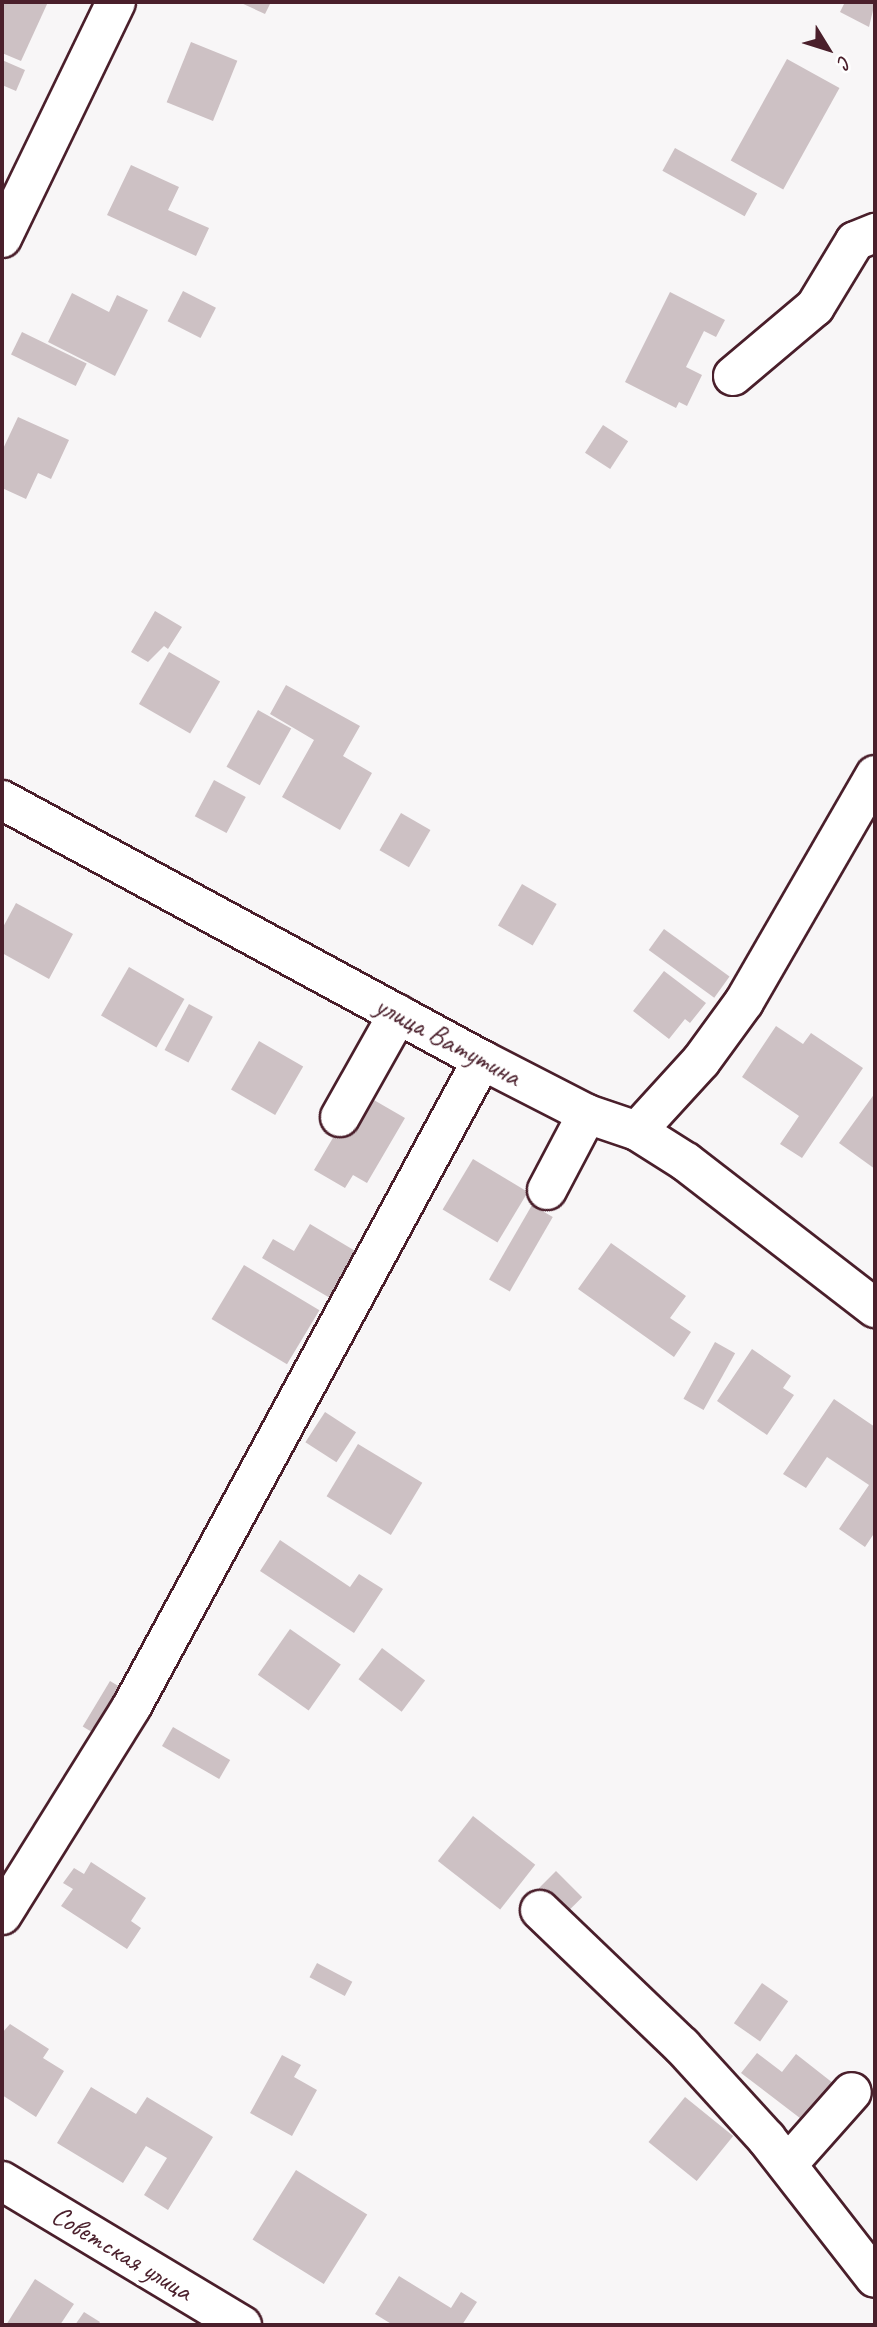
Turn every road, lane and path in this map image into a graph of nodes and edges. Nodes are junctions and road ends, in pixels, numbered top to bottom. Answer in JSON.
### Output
{"nodes":[{"id":1,"x":116,"y":2,"type":"edge"},
{"id":2,"x":875,"y":233,"type":"edge"},
{"id":3,"x":2,"y":237,"type":"edge"},
{"id":4,"x":733,"y":376,"type":"dead end"},
{"id":5,"x":875,"y":775,"type":"edge"},
{"id":6,"x":2,"y":800,"type":"edge"},
{"id":7,"x":398,"y":1014,"type":"junction"},
{"id":8,"x":482,"y":1060,"type":"junction"},
{"id":9,"x":587,"y":1114,"type":"junction"},
{"id":10,"x":340,"y":1116,"type":"dead end"},
{"id":11,"x":637,"y":1131,"type":"junction"},
{"id":12,"x":547,"y":1190,"type":"dead end"},
{"id":13,"x":875,"y":1308,"type":"edge"},
{"id":14,"x":540,"y":1910,"type":"dead end"},
{"id":15,"x":2,"y":1915,"type":"edge"},
{"id":16,"x":852,"y":2092,"type":"dead end"},
{"id":17,"x":788,"y":2164,"type":"junction"},
{"id":18,"x":2,"y":2181,"type":"edge"},
{"id":19,"x":875,"y":2278,"type":"edge"},
{"id":20,"x":242,"y":2325,"type":"edge"}],
"edges":[{"from":1,"to":3,"type":"street"},
{"from":2,"to":4,"type":"street"},
{"from":5,"to":11,"type":"street"},
{"from":6,"to":7,"type":"street","name":"улица Ватутина"},
{"from":7,"to":8,"type":"street","name":"улица Ватутина"},
{"from":7,"to":10,"type":"street"},
{"from":8,"to":9,"type":"street","name":"улица Ватутина"},
{"from":8,"to":15,"type":"street"},
{"from":9,"to":11,"type":"street","name":"улица Ватутина"},
{"from":9,"to":12,"type":"street"},
{"from":11,"to":13,"type":"street","name":"улица Ватутина"},
{"from":14,"to":17,"type":"street"},
{"from":16,"to":17,"type":"street"},
{"from":17,"to":19,"type":"street"},
{"from":18,"to":20,"type":"street","name":"Советская улица"}]}
